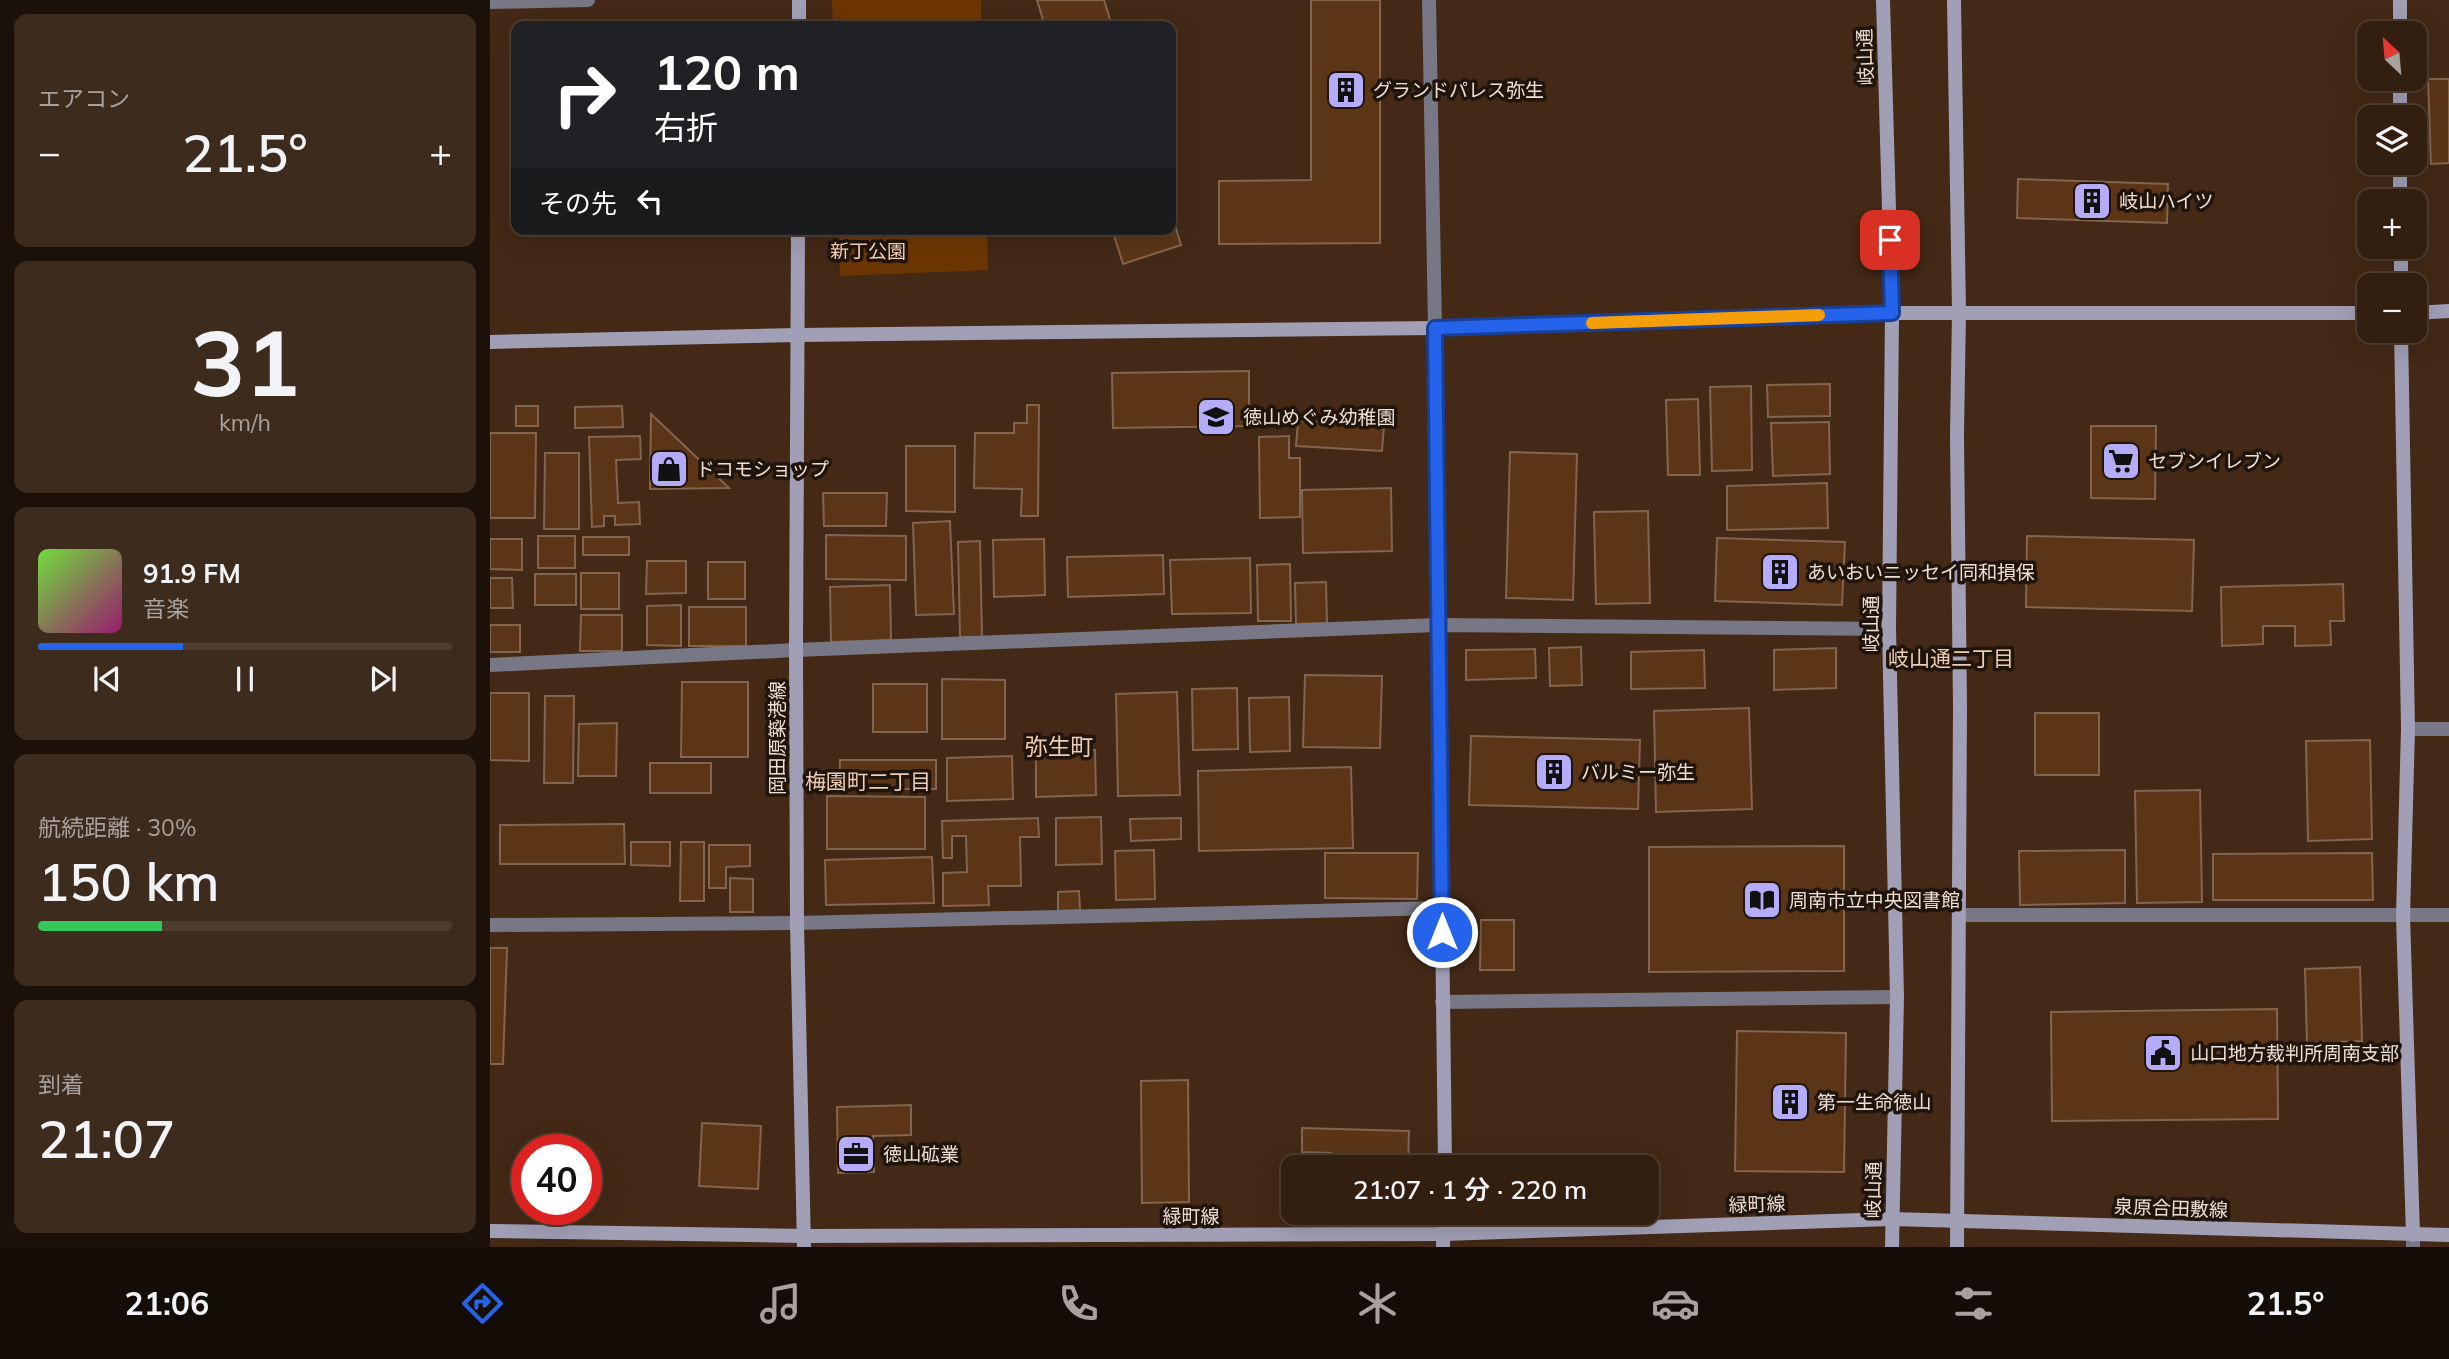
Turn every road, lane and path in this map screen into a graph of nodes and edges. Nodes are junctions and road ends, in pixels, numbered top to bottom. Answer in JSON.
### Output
{"nodes":[{"id":1,"x":588,"y":0,"type":"edge"},
{"id":2,"x":799,"y":0,"type":"edge"},
{"id":3,"x":1429,"y":0,"type":"edge"},
{"id":4,"x":1883,"y":0,"type":"edge"},
{"id":5,"x":1954,"y":0,"type":"edge"},
{"id":6,"x":2400,"y":0,"type":"edge"},
{"id":7,"x":490,"y":2,"type":"edge"},
{"id":8,"x":799,"y":21,"type":"edge"},
{"id":9,"x":2400,"y":21,"type":"edge"},
{"id":10,"x":799,"y":235,"type":"edge"},
{"id":11,"x":2449,"y":311,"type":"edge"},
{"id":12,"x":1959,"y":312,"type":"junction"},
{"id":13,"x":2427,"y":312,"type":"edge"},
{"id":14,"x":1892,"y":313,"type":"junction"},
{"id":15,"x":2357,"y":313,"type":"edge"},
{"id":16,"x":1435,"y":328,"type":"junction"},
{"id":17,"x":798,"y":335,"type":"junction"},
{"id":18,"x":490,"y":342,"type":"edge"},
{"id":19,"x":2401,"y":343,"type":"edge"},
{"id":20,"x":1437,"y":625,"type":"junction"},
{"id":21,"x":1889,"y":629,"type":"junction"},
{"id":22,"x":796,"y":650,"type":"junction"},
{"id":23,"x":490,"y":665,"type":"edge"},
{"id":24,"x":2407,"y":729,"type":"junction"},
{"id":25,"x":2449,"y":729,"type":"edge"},
{"id":26,"x":1442,"y":908,"type":"junction"},
{"id":27,"x":1959,"y":915,"type":"junction"},
{"id":28,"x":2449,"y":915,"type":"edge"},
{"id":29,"x":2403,"y":916,"type":"junction"},
{"id":30,"x":797,"y":923,"type":"junction"},
{"id":31,"x":490,"y":925,"type":"edge"},
{"id":32,"x":1898,"y":997,"type":"junction"},
{"id":33,"x":1442,"y":1002,"type":"junction"},
{"id":34,"x":1445,"y":1155,"type":"edge"},
{"id":35,"x":1891,"y":1219,"type":"junction"},
{"id":36,"x":1957,"y":1220,"type":"junction"},
{"id":37,"x":490,"y":1231,"type":"edge"},
{"id":38,"x":2449,"y":1235,"type":"edge"},
{"id":39,"x":804,"y":1241,"type":"edge"},
{"id":40,"x":1443,"y":1241,"type":"edge"},
{"id":41,"x":2413,"y":1241,"type":"edge"},
{"id":42,"x":1892,"y":1247,"type":"edge"},
{"id":43,"x":1958,"y":1247,"type":"edge"}],
"edges":[{"from":1,"to":7,"type":"street"},
{"from":2,"to":8,"type":"street"},
{"from":3,"to":16,"type":"street"},
{"from":4,"to":14,"type":"street","name":"岐山通"},
{"from":5,"to":12,"type":"street"},
{"from":6,"to":9,"type":"street"},
{"from":10,"to":17,"type":"street","name":"岡田原築港線"},
{"from":11,"to":13,"type":"street"},
{"from":12,"to":14,"type":"street"},
{"from":12,"to":15,"type":"street"},
{"from":12,"to":27,"type":"street"},
{"from":14,"to":16,"type":"street"},
{"from":14,"to":21,"type":"street","name":"岐山通"},
{"from":16,"to":17,"type":"street"},
{"from":16,"to":20,"type":"street"},
{"from":17,"to":18,"type":"street"},
{"from":17,"to":22,"type":"street","name":"岡田原築港線"},
{"from":19,"to":24,"type":"street"},
{"from":20,"to":21,"type":"street"},
{"from":20,"to":22,"type":"street"},
{"from":20,"to":26,"type":"street"},
{"from":21,"to":32,"type":"street","name":"岐山通"},
{"from":22,"to":23,"type":"street"},
{"from":22,"to":30,"type":"street","name":"岡田原築港線"},
{"from":24,"to":25,"type":"street"},
{"from":24,"to":29,"type":"street"},
{"from":26,"to":30,"type":"street"},
{"from":26,"to":33,"type":"street"},
{"from":27,"to":29,"type":"street"},
{"from":27,"to":36,"type":"street"},
{"from":28,"to":29,"type":"street"},
{"from":29,"to":41,"type":"street"},
{"from":30,"to":31,"type":"street"},
{"from":30,"to":39,"type":"street","name":"岡田原築港線"},
{"from":32,"to":33,"type":"street"},
{"from":32,"to":35,"type":"street","name":"岐山通"},
{"from":33,"to":34,"type":"street"},
{"from":35,"to":36,"type":"street","name":"泉原合田敷線"},
{"from":35,"to":40,"type":"street","name":"緑町線"},
{"from":35,"to":42,"type":"street","name":"岐山通"},
{"from":36,"to":41,"type":"street","name":"泉原合田敷線"},
{"from":36,"to":43,"type":"street"},
{"from":37,"to":39,"type":"street","name":"緑町線"},
{"from":38,"to":41,"type":"street","name":"泉原合田敷線"},
{"from":39,"to":40,"type":"street","name":"緑町線"}]}
